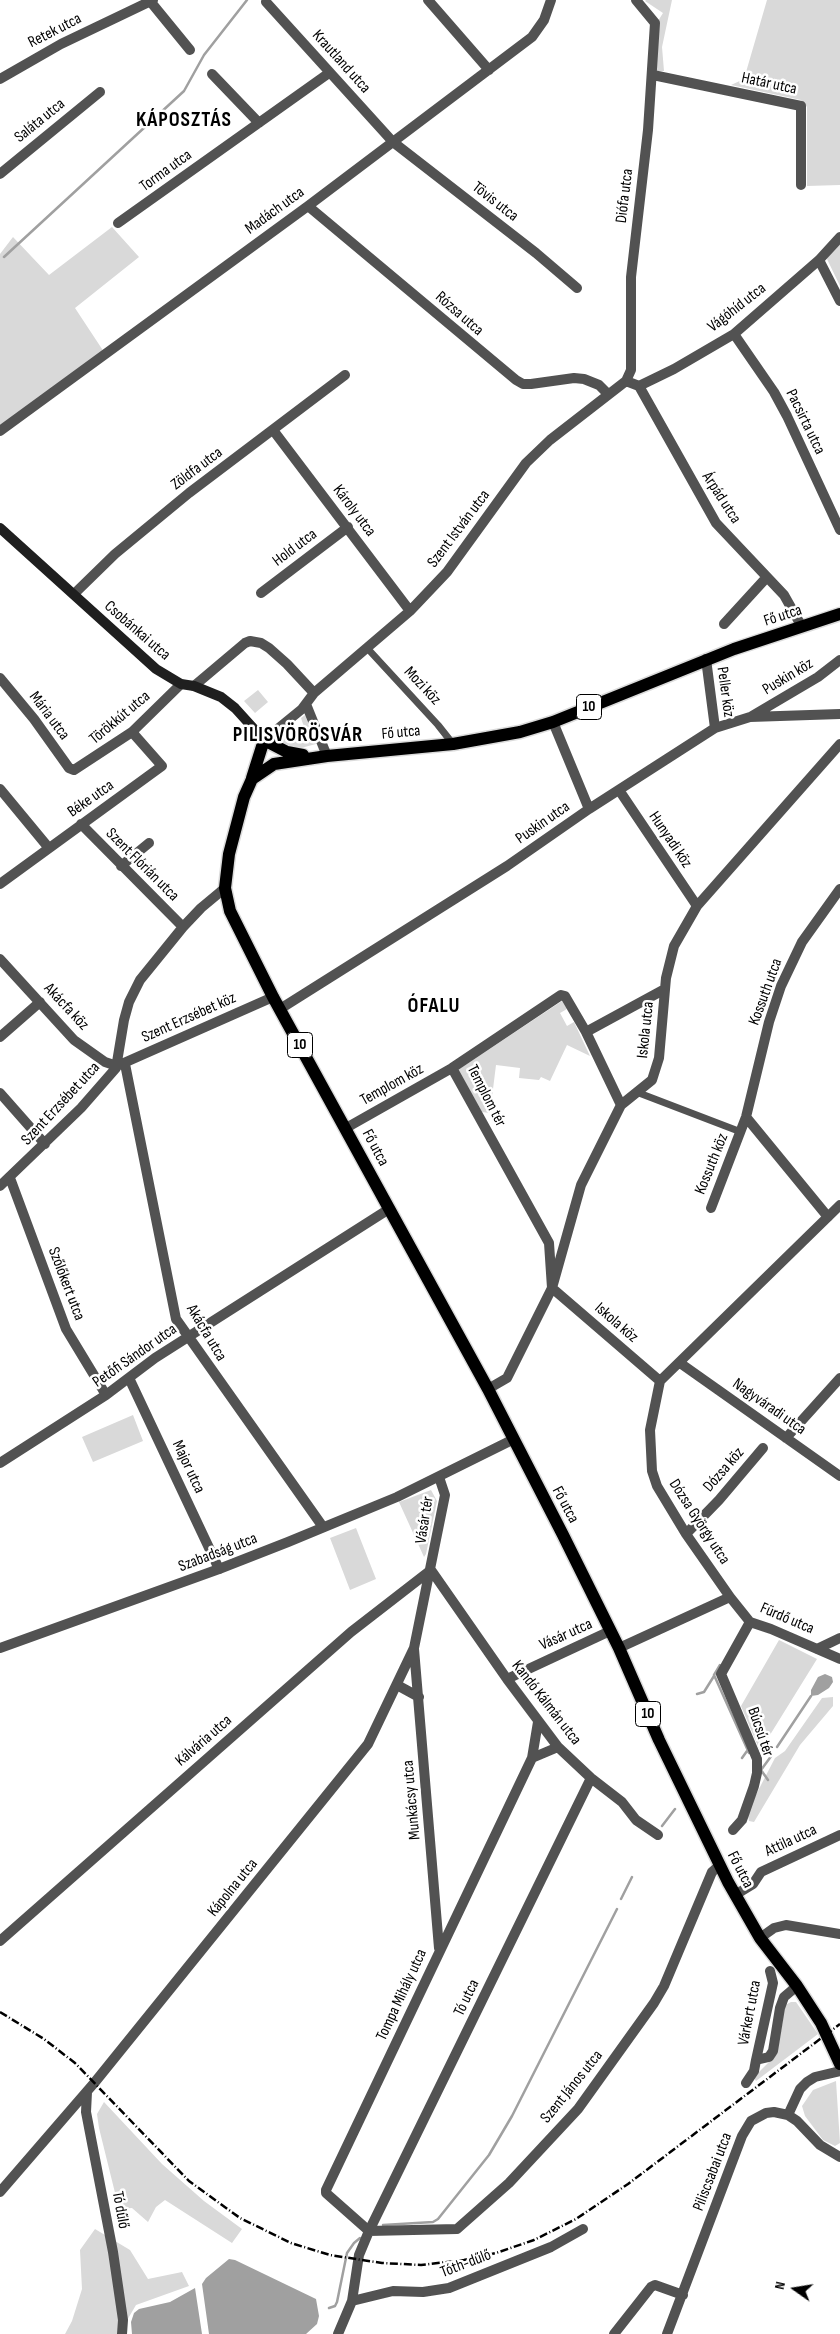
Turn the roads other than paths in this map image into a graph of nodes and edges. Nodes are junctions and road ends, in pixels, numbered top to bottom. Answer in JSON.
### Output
{"nodes":[{"id":1,"x":428,"y":0,"type":"edge"},
{"id":2,"x":551,"y":0,"type":"edge"},
{"id":3,"x":636,"y":0,"type":"edge"},
{"id":4,"x":152,"y":1,"type":"edge"},
{"id":5,"x":266,"y":2,"type":"dead end"},
{"id":6,"x":190,"y":50,"type":"dead end"},
{"id":7,"x":489,"y":70,"type":"junction"},
{"id":8,"x":329,"y":73,"type":"junction"},
{"id":9,"x":212,"y":74,"type":"dead end"},
{"id":10,"x":653,"y":75,"type":"junction"},
{"id":11,"x":0,"y":78,"type":"edge"},
{"id":12,"x":100,"y":92,"type":"dead end"},
{"id":13,"x":259,"y":123,"type":"junction"},
{"id":14,"x":393,"y":142,"type":"junction"},
{"id":15,"x":0,"y":174,"type":"edge"},
{"id":16,"x":802,"y":185,"type":"dead end"},
{"id":17,"x":308,"y":206,"type":"junction"},
{"id":18,"x":118,"y":223,"type":"dead end"},
{"id":19,"x":840,"y":237,"type":"edge"},
{"id":20,"x":819,"y":260,"type":"junction"},
{"id":21,"x":577,"y":288,"type":"dead end"},
{"id":22,"x":840,"y":301,"type":"edge"},
{"id":23,"x":734,"y":334,"type":"junction"},
{"id":24,"x":345,"y":376,"type":"dead end"},
{"id":25,"x":626,"y":381,"type":"junction"},
{"id":26,"x":639,"y":386,"type":"junction"},
{"id":27,"x":608,"y":394,"type":"junction"},
{"id":28,"x":273,"y":430,"type":"junction"},
{"id":29,"x":0,"y":432,"type":"edge"},
{"id":30,"x":348,"y":527,"type":"junction"},
{"id":31,"x":0,"y":528,"type":"edge"},
{"id":32,"x":840,"y":530,"type":"edge"},
{"id":33,"x":767,"y":577,"type":"junction"},
{"id":34,"x":262,"y":593,"type":"dead end"},
{"id":35,"x":74,"y":594,"type":"junction"},
{"id":36,"x":410,"y":611,"type":"junction"},
{"id":37,"x":840,"y":614,"type":"edge"},
{"id":38,"x":724,"y":624,"type":"dead end"},
{"id":39,"x":802,"y":627,"type":"junction"},
{"id":40,"x":368,"y":649,"type":"junction"},
{"id":41,"x":706,"y":659,"type":"junction"},
{"id":42,"x":840,"y":660,"type":"edge"},
{"id":43,"x":0,"y":678,"type":"edge"},
{"id":44,"x":181,"y":684,"type":"junction"},
{"id":45,"x":194,"y":686,"type":"junction"},
{"id":46,"x":314,"y":693,"type":"junction"},
{"id":47,"x":306,"y":704,"type":"junction"},
{"id":48,"x":840,"y":714,"type":"edge"},
{"id":49,"x":750,"y":717,"type":"junction"},
{"id":50,"x":553,"y":722,"type":"junction"},
{"id":51,"x":715,"y":728,"type":"junction"},
{"id":52,"x":132,"y":732,"type":"junction"},
{"id":53,"x":265,"y":743,"type":"junction"},
{"id":54,"x":453,"y":744,"type":"junction"},
{"id":55,"x":840,"y":744,"type":"edge"},
{"id":56,"x":323,"y":757,"type":"junction"},
{"id":57,"x":274,"y":764,"type":"junction"},
{"id":58,"x":74,"y":770,"type":"joint"},
{"id":59,"x":252,"y":778,"type":"junction"},
{"id":60,"x":0,"y":789,"type":"edge"},
{"id":61,"x":618,"y":790,"type":"junction"},
{"id":62,"x":589,"y":809,"type":"junction"},
{"id":63,"x":81,"y":824,"type":"junction"},
{"id":64,"x":149,"y":843,"type":"dead end"},
{"id":65,"x":48,"y":847,"type":"junction"},
{"id":66,"x":121,"y":866,"type":"junction"},
{"id":67,"x":0,"y":884,"type":"edge"},
{"id":68,"x":225,"y":888,"type":"junction"},
{"id":69,"x":840,"y":889,"type":"edge"},
{"id":70,"x":697,"y":906,"type":"junction"},
{"id":71,"x":183,"y":926,"type":"junction"},
{"id":72,"x":0,"y":959,"type":"edge"},
{"id":73,"x":665,"y":989,"type":"junction"},
{"id":74,"x":273,"y":997,"type":"junction"},
{"id":75,"x":40,"y":1002,"type":"junction"},
{"id":76,"x":280,"y":1010,"type":"junction"},
{"id":77,"x":586,"y":1032,"type":"junction"},
{"id":78,"x":0,"y":1037,"type":"edge"},
{"id":79,"x":121,"y":1065,"type":"junction"},
{"id":80,"x":452,"y":1068,"type":"junction"},
{"id":81,"x":0,"y":1093,"type":"edge"},
{"id":82,"x":639,"y":1093,"type":"junction"},
{"id":83,"x":621,"y":1106,"type":"junction"},
{"id":84,"x":746,"y":1118,"type":"junction"},
{"id":85,"x":346,"y":1128,"type":"junction"},
{"id":86,"x":741,"y":1132,"type":"junction"},
{"id":87,"x":45,"y":1144,"type":"junction"},
{"id":88,"x":10,"y":1178,"type":"junction"},
{"id":89,"x":0,"y":1186,"type":"edge"},
{"id":90,"x":840,"y":1205,"type":"edge"},
{"id":91,"x":711,"y":1208,"type":"dead end"},
{"id":92,"x":389,"y":1209,"type":"junction"},
{"id":93,"x":828,"y":1217,"type":"junction"},
{"id":94,"x":552,"y":1288,"type":"junction"},
{"id":95,"x":188,"y":1337,"type":"junction"},
{"id":96,"x":680,"y":1363,"type":"junction"},
{"id":97,"x":129,"y":1378,"type":"junction"},
{"id":98,"x":840,"y":1378,"type":"edge"},
{"id":99,"x":660,"y":1381,"type":"junction"},
{"id":100,"x":488,"y":1389,"type":"junction"},
{"id":101,"x":106,"y":1395,"type":"junction"},
{"id":102,"x":786,"y":1438,"type":"junction"},
{"id":103,"x":512,"y":1440,"type":"junction"},
{"id":104,"x":763,"y":1448,"type":"dead end"},
{"id":105,"x":0,"y":1463,"type":"edge"},
{"id":106,"x":440,"y":1476,"type":"junction"},
{"id":107,"x":840,"y":1476,"type":"edge"},
{"id":108,"x":322,"y":1528,"type":"junction"},
{"id":109,"x":686,"y":1534,"type":"junction"},
{"id":110,"x":220,"y":1570,"type":"junction"},
{"id":111,"x":431,"y":1570,"type":"junction"},
{"id":112,"x":730,"y":1597,"type":"junction"},
{"id":113,"x":750,"y":1622,"type":"junction"},
{"id":114,"x":610,"y":1631,"type":"junction"},
{"id":115,"x":840,"y":1638,"type":"edge"},
{"id":116,"x":0,"y":1648,"type":"edge"},
{"id":117,"x":414,"y":1648,"type":"junction"},
{"id":118,"x":619,"y":1648,"type":"junction"},
{"id":119,"x":817,"y":1649,"type":"junction"},
{"id":120,"x":840,"y":1659,"type":"edge"},
{"id":121,"x":507,"y":1679,"type":"junction"},
{"id":122,"x":398,"y":1684,"type":"junction"},
{"id":123,"x":419,"y":1697,"type":"junction"},
{"id":124,"x":538,"y":1722,"type":"junction"},
{"id":125,"x":558,"y":1747,"type":"junction"},
{"id":126,"x":532,"y":1758,"type":"junction"},
{"id":127,"x":591,"y":1778,"type":"junction"},
{"id":128,"x":733,"y":1830,"type":"dead end"},
{"id":129,"x":658,"y":1835,"type":"dead end"},
{"id":130,"x":840,"y":1835,"type":"edge"},
{"id":131,"x":720,"y":1865,"type":"junction"},
{"id":132,"x":734,"y":1895,"type":"junction"},
{"id":133,"x":840,"y":1934,"type":"edge"},
{"id":134,"x":760,"y":1938,"type":"junction"},
{"id":135,"x":0,"y":1941,"type":"edge"},
{"id":136,"x":440,"y":1950,"type":"junction"},
{"id":137,"x":770,"y":1971,"type":"dead end"},
{"id":138,"x":797,"y":1986,"type":"junction"},
{"id":139,"x":756,"y":2060,"type":"junction"},
{"id":140,"x":838,"y":2069,"type":"edge"},
{"id":141,"x":746,"y":2083,"type":"dead end"},
{"id":142,"x":87,"y":2092,"type":"junction"},
{"id":143,"x":788,"y":2115,"type":"junction"},
{"id":144,"x":840,"y":2157,"type":"edge"},
{"id":145,"x":0,"y":2192,"type":"edge"},
{"id":146,"x":583,"y":2229,"type":"dead end"},
{"id":147,"x":369,"y":2231,"type":"junction"},
{"id":148,"x":683,"y":2295,"type":"junction"},
{"id":149,"x":352,"y":2301,"type":"junction"},
{"id":150,"x":122,"y":2334,"type":"edge"},
{"id":151,"x":338,"y":2334,"type":"edge"},
{"id":152,"x":614,"y":2334,"type":"edge"},
{"id":153,"x":667,"y":2334,"type":"edge"}],
"edges":[{"from":1,"to":7,"type":"street"},
{"from":2,"to":7,"type":"street","name":"Madách utca"},
{"from":3,"to":10,"type":"street","name":"Diófa utca"},
{"from":4,"to":6,"type":"street"},
{"from":4,"to":11,"type":"street","name":"Retek utca"},
{"from":5,"to":8,"type":"street","name":"Krautland utca"},
{"from":7,"to":14,"type":"street","name":"Madách utca"},
{"from":8,"to":13,"type":"street","name":"Torma utca"},
{"from":8,"to":14,"type":"street","name":"Krautland utca"},
{"from":9,"to":13,"type":"street"},
{"from":10,"to":16,"type":"street","name":"Határ utca"},
{"from":10,"to":25,"type":"street","name":"Diófa utca"},
{"from":12,"to":15,"type":"street","name":"Saláta utca"},
{"from":13,"to":18,"type":"street","name":"Torma utca"},
{"from":14,"to":17,"type":"street","name":"Madách utca"},
{"from":14,"to":21,"type":"street","name":"Tövis utca"},
{"from":17,"to":27,"type":"street","name":"Rózsa utca"},
{"from":17,"to":29,"type":"street","name":"Madách utca"},
{"from":19,"to":20,"type":"street","name":"Vágóhíd utca"},
{"from":20,"to":22,"type":"street"},
{"from":20,"to":23,"type":"street","name":"Vágóhíd utca"},
{"from":23,"to":26,"type":"street","name":"Vágóhíd utca"},
{"from":23,"to":32,"type":"street","name":"Pacsirta utca"},
{"from":24,"to":28,"type":"street","name":"Zöldfa utca"},
{"from":25,"to":26,"type":"street"},
{"from":25,"to":27,"type":"street","name":"Szent István utca"},
{"from":26,"to":33,"type":"street","name":"Árpád utca"},
{"from":27,"to":36,"type":"street","name":"Szent István utca"},
{"from":28,"to":30,"type":"street","name":"Károly utca"},
{"from":28,"to":35,"type":"street","name":"Zöldfa utca"},
{"from":30,"to":34,"type":"street","name":"Hold utca"},
{"from":30,"to":36,"type":"street","name":"Károly utca"},
{"from":31,"to":35,"type":"main road","name":"Csobánkai utca"},
{"from":33,"to":38,"type":"street"},
{"from":33,"to":39,"type":"street","name":"Árpád utca"},
{"from":35,"to":44,"type":"main road","name":"Csobánkai utca"},
{"from":36,"to":40,"type":"street","name":"Szent István utca"},
{"from":37,"to":39,"type":"main road","name":"Fő utca","number":"10"},
{"from":39,"to":41,"type":"main road","name":"Fő utca","number":"10"},
{"from":40,"to":46,"type":"street","name":"Szent István utca"},
{"from":40,"to":54,"type":"street","name":"Mozi köz"},
{"from":41,"to":50,"type":"main road","name":"Fő utca","number":"10"},
{"from":41,"to":51,"type":"street","name":"Peller köz"},
{"from":42,"to":49,"type":"street","name":"Puskin köz"},
{"from":43,"to":58,"type":"street","name":"Mária utca"},
{"from":44,"to":45,"type":"main road","name":"Csobánkai utca"},
{"from":44,"to":52,"type":"street","name":"Törökkút utca"},
{"from":45,"to":46,"type":"street"},
{"from":45,"to":53,"type":"main road","name":"Csobánkai utca"},
{"from":46,"to":47,"type":"street","name":"Szent István utca"},
{"from":47,"to":53,"type":"street","name":"Szent István utca"},
{"from":47,"to":56,"type":"street"},
{"from":48,"to":49,"type":"street","name":"Puskin utca"},
{"from":49,"to":51,"type":"street","name":"Puskin utca"},
{"from":50,"to":54,"type":"main road","name":"Fő utca","number":"10"},
{"from":50,"to":62,"type":"street"},
{"from":51,"to":61,"type":"street","name":"Puskin utca"},
{"from":52,"to":58,"type":"street","name":"Törökkút utca"},
{"from":52,"to":63,"type":"street","name":"Béke utca"},
{"from":53,"to":56,"type":"main road"},
{"from":53,"to":57,"type":"main road"},
{"from":53,"to":59,"type":"main road"},
{"from":54,"to":56,"type":"main road","name":"Fő utca","number":"10"},
{"from":55,"to":70,"type":"street","name":"Iskola utca"},
{"from":56,"to":57,"type":"main road","name":"Fő utca","number":"10"},
{"from":57,"to":59,"type":"main road","name":"Fő utca","number":"10"},
{"from":59,"to":68,"type":"main road","name":"Fő utca","number":"10"},
{"from":60,"to":65,"type":"street"},
{"from":61,"to":62,"type":"street","name":"Puskin utca"},
{"from":61,"to":70,"type":"street","name":"Hunyadi köz"},
{"from":62,"to":76,"type":"street","name":"Puskin utca"},
{"from":63,"to":65,"type":"street","name":"Béke utca"},
{"from":63,"to":66,"type":"street","name":"Szent Flórián utca"},
{"from":64,"to":66,"type":"street"},
{"from":65,"to":67,"type":"street","name":"Béke utca"},
{"from":66,"to":71,"type":"street","name":"Szent Flórián utca"},
{"from":68,"to":71,"type":"street","name":"Szent Erzsébet utca"},
{"from":68,"to":74,"type":"main road","name":"Fő utca","number":"10"},
{"from":69,"to":84,"type":"street","name":"Kossuth utca"},
{"from":70,"to":73,"type":"street","name":"Iskola utca"},
{"from":71,"to":79,"type":"street","name":"Szent Erzsébet utca"},
{"from":72,"to":75,"type":"street","name":"Akácfa köz"},
{"from":73,"to":77,"type":"street"},
{"from":73,"to":82,"type":"street","name":"Iskola utca"},
{"from":74,"to":76,"type":"main road","name":"Fő utca","number":"10"},
{"from":74,"to":79,"type":"street","name":"Szent Erzsébet köz"},
{"from":75,"to":78,"type":"street"},
{"from":75,"to":79,"type":"street","name":"Akácfa köz"},
{"from":76,"to":85,"type":"main road","name":"Fő utca","number":"10"},
{"from":77,"to":80,"type":"street","name":"Templom tér"},
{"from":77,"to":83,"type":"street","name":"Templom tér"},
{"from":79,"to":87,"type":"street","name":"Szent Erzsébet utca"},
{"from":79,"to":95,"type":"street","name":"Akácfa utca"},
{"from":80,"to":85,"type":"street","name":"Templom köz"},
{"from":80,"to":94,"type":"street","name":"Templom tér"},
{"from":81,"to":87,"type":"street"},
{"from":82,"to":83,"type":"street","name":"Iskola utca"},
{"from":82,"to":86,"type":"street"},
{"from":83,"to":94,"type":"street","name":"Iskola utca"},
{"from":84,"to":86,"type":"street","name":"Kossuth utca"},
{"from":84,"to":93,"type":"street"},
{"from":85,"to":92,"type":"main road","name":"Fő utca","number":"10"},
{"from":86,"to":91,"type":"street","name":"Kossuth köz"},
{"from":87,"to":88,"type":"street","name":"Szent Erzsébet utca"},
{"from":88,"to":89,"type":"street","name":"Szent Erzsébet utca"},
{"from":88,"to":101,"type":"street","name":"Szőlőkert utca"},
{"from":90,"to":93,"type":"street"},
{"from":92,"to":95,"type":"street","name":"Petőfi Sándor utca"},
{"from":92,"to":100,"type":"main road","name":"Fő utca","number":"10"},
{"from":93,"to":96,"type":"street"},
{"from":94,"to":99,"type":"street","name":"Iskola köz"},
{"from":94,"to":100,"type":"street","name":"Iskola utca"},
{"from":95,"to":97,"type":"street","name":"Petőfi Sándor utca"},
{"from":95,"to":108,"type":"street","name":"Akácfa utca"},
{"from":96,"to":99,"type":"street"},
{"from":96,"to":102,"type":"street","name":"Nagyváradi utca"},
{"from":97,"to":101,"type":"street","name":"Petőfi Sándor utca"},
{"from":97,"to":110,"type":"street","name":"Major utca"},
{"from":98,"to":102,"type":"street"},
{"from":99,"to":109,"type":"street","name":"Dózsa György utca"},
{"from":100,"to":103,"type":"main road","name":"Fő utca","number":"10"},
{"from":101,"to":105,"type":"street","name":"Petőfi Sándor utca"},
{"from":102,"to":107,"type":"street","name":"Nagyváradi utca"},
{"from":103,"to":106,"type":"street","name":"Vásár tér"},
{"from":103,"to":114,"type":"main road","name":"Fő utca","number":"10"},
{"from":104,"to":109,"type":"street","name":"Dózsa köz"},
{"from":106,"to":108,"type":"street","name":"Szabadság utca"},
{"from":106,"to":111,"type":"street","name":"Vásár tér"},
{"from":108,"to":110,"type":"street","name":"Szabadság utca"},
{"from":109,"to":112,"type":"street","name":"Dózsa György utca"},
{"from":110,"to":116,"type":"street","name":"Szabadság utca"},
{"from":111,"to":117,"type":"street","name":"Kápolna utca"},
{"from":111,"to":121,"type":"street","name":"Kandó Kálmán utca"},
{"from":111,"to":135,"type":"street","name":"Kálvária utca"},
{"from":112,"to":113,"type":"street","name":"Fürdő utca"},
{"from":112,"to":118,"type":"street"},
{"from":113,"to":119,"type":"street","name":"Fürdő utca"},
{"from":113,"to":128,"type":"street","name":"Búcsú tér"},
{"from":114,"to":118,"type":"main road","name":"Fő utca","number":"10"},
{"from":114,"to":121,"type":"street","name":"Vásár utca"},
{"from":115,"to":119,"type":"street"},
{"from":117,"to":122,"type":"street","name":"Kápolna utca"},
{"from":117,"to":123,"type":"street","name":"Munkácsy utca"},
{"from":118,"to":131,"type":"main road","name":"Fő utca","number":"10"},
{"from":119,"to":120,"type":"street","name":"Fürdő utca"},
{"from":121,"to":124,"type":"street","name":"Kandó Kálmán utca"},
{"from":122,"to":123,"type":"street"},
{"from":122,"to":142,"type":"street","name":"Kápolna utca"},
{"from":123,"to":136,"type":"street","name":"Munkácsy utca"},
{"from":124,"to":125,"type":"street","name":"Kandó Kálmán utca"},
{"from":124,"to":126,"type":"street","name":"Tompa Mihály utca"},
{"from":125,"to":126,"type":"street"},
{"from":125,"to":127,"type":"street","name":"Kandó Kálmán utca"},
{"from":126,"to":136,"type":"street","name":"Tompa Mihály utca"},
{"from":127,"to":129,"type":"street","name":"Kandó Kálmán utca"},
{"from":127,"to":147,"type":"street","name":"Tó utca"},
{"from":130,"to":132,"type":"street","name":"Attila utca"},
{"from":131,"to":132,"type":"main road","name":"Fő utca","number":"10"},
{"from":131,"to":147,"type":"street","name":"Szent János utca"},
{"from":132,"to":134,"type":"main road","name":"Fő utca","number":"10"},
{"from":133,"to":134,"type":"street"},
{"from":134,"to":138,"type":"main road","name":"Fő utca","number":"10"},
{"from":136,"to":147,"type":"street","name":"Tompa Mihály utca"},
{"from":137,"to":139,"type":"street","name":"Várkert utca"},
{"from":138,"to":139,"type":"street","name":"Várkert utca"},
{"from":138,"to":140,"type":"main road","name":"Fő utca","number":"10"},
{"from":139,"to":141,"type":"street","name":"Várkert utca"},
{"from":140,"to":143,"type":"street"},
{"from":142,"to":145,"type":"street","name":"Kápolna utca"},
{"from":142,"to":150,"type":"street","name":"Tó dűlő"},
{"from":143,"to":144,"type":"street"},
{"from":143,"to":148,"type":"street","name":"Piliscsabai utca"},
{"from":146,"to":149,"type":"street","name":"Tóth-dűlő"},
{"from":147,"to":149,"type":"street","name":"Tó utca"},
{"from":148,"to":152,"type":"street"},
{"from":148,"to":153,"type":"street","name":"Piliscsabai utca"},
{"from":149,"to":151,"type":"street","name":"Tó utca"}]}
